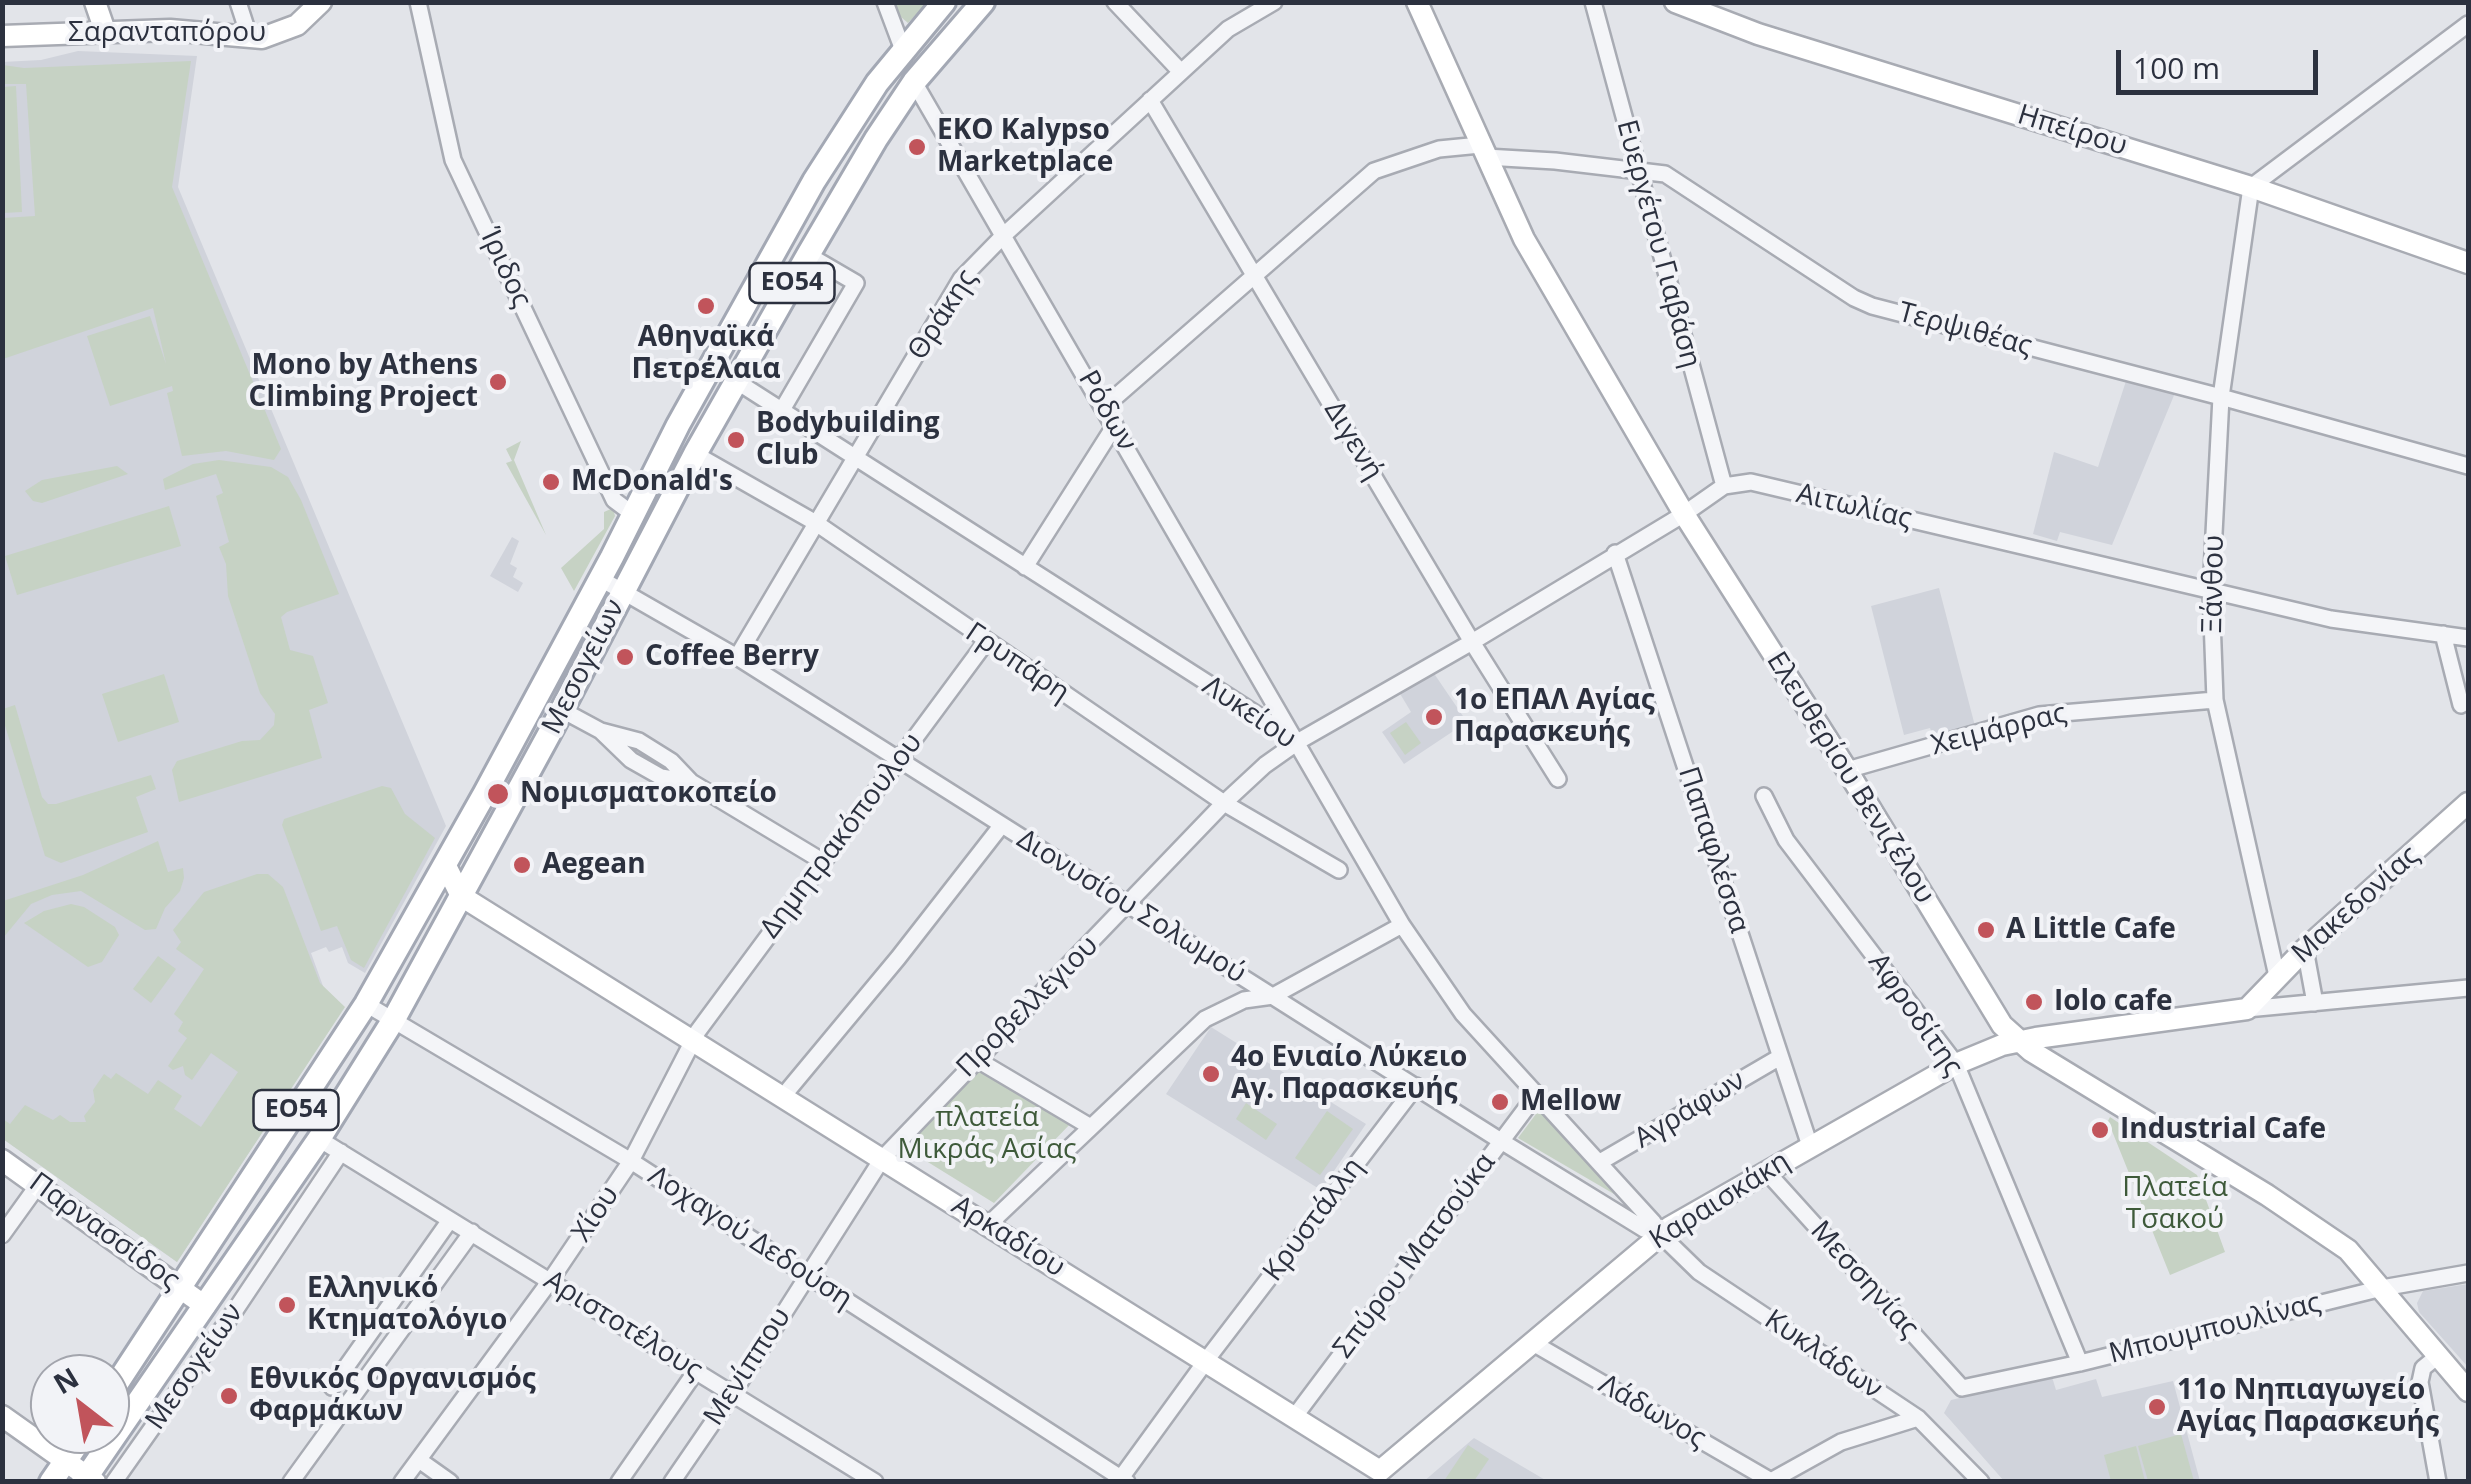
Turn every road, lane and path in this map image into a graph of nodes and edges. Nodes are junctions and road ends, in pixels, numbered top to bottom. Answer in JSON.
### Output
{"nodes":[{"id":1,"x":95,"y":2,"type":"edge"},
{"id":2,"x":238,"y":2,"type":"edge"},
{"id":3,"x":322,"y":2,"type":"edge"},
{"id":4,"x":418,"y":2,"type":"edge"},
{"id":5,"x":885,"y":2,"type":"edge"},
{"id":6,"x":944,"y":2,"type":"edge"},
{"id":7,"x":983,"y":2,"type":"edge"},
{"id":8,"x":1115,"y":2,"type":"edge"},
{"id":9,"x":1274,"y":2,"type":"edge"},
{"id":10,"x":1417,"y":2,"type":"edge"},
{"id":11,"x":1593,"y":2,"type":"edge"},
{"id":12,"x":1675,"y":2,"type":"edge"},
{"id":13,"x":2468,"y":24,"type":"edge"},
{"id":14,"x":105,"y":31,"type":"junction"},
{"id":15,"x":2,"y":36,"type":"edge"},
{"id":16,"x":249,"y":36,"type":"junction"},
{"id":17,"x":903,"y":50,"type":"junction"},
{"id":18,"x":1182,"y":72,"type":"junction"},
{"id":19,"x":914,"y":82,"type":"junction"},
{"id":20,"x":1150,"y":100,"type":"junction"},
{"id":21,"x":1483,"y":151,"type":"junction"},
{"id":22,"x":1637,"y":170,"type":"junction"},
{"id":23,"x":2252,"y":187,"type":"junction"},
{"id":24,"x":1004,"y":235,"type":"junction"},
{"id":25,"x":808,"y":255,"type":"junction"},
{"id":26,"x":2468,"y":263,"type":"edge"},
{"id":27,"x":1252,"y":275,"type":"junction"},
{"id":28,"x":736,"y":381,"type":"junction"},
{"id":29,"x":2221,"y":397,"type":"junction"},
{"id":30,"x":1104,"y":407,"type":"junction"},
{"id":31,"x":782,"y":410,"type":"junction"},
{"id":32,"x":1115,"y":425,"type":"junction"},
{"id":33,"x":696,"y":454,"type":"junction"},
{"id":34,"x":854,"y":457,"type":"junction"},
{"id":35,"x":2468,"y":466,"type":"edge"},
{"id":36,"x":1724,"y":486,"type":"junction"},
{"id":37,"x":1684,"y":514,"type":"junction"},
{"id":38,"x":634,"y":515,"type":"junction"},
{"id":39,"x":816,"y":523,"type":"junction"},
{"id":40,"x":1614,"y":553,"type":"junction"},
{"id":41,"x":1025,"y":568,"type":"junction"},
{"id":42,"x":601,"y":578,"type":"junction"},
{"id":43,"x":623,"y":590,"type":"junction"},
{"id":44,"x":2212,"y":592,"type":"junction"},
{"id":45,"x":2443,"y":634,"type":"junction"},
{"id":46,"x":2468,"y":638,"type":"edge"},
{"id":47,"x":986,"y":642,"type":"junction"},
{"id":48,"x":1472,"y":642,"type":"junction"},
{"id":49,"x":737,"y":657,"type":"junction"},
{"id":50,"x":2215,"y":700,"type":"junction"},
{"id":51,"x":2461,"y":704,"type":"dead end"},
{"id":52,"x":562,"y":710,"type":"junction"},
{"id":53,"x":1298,"y":741,"type":"junction"},
{"id":54,"x":899,"y":760,"type":"junction"},
{"id":55,"x":1846,"y":770,"type":"junction"},
{"id":56,"x":1558,"y":780,"type":"dead end"},
{"id":57,"x":1764,"y":796,"type":"dead end"},
{"id":58,"x":1224,"y":803,"type":"junction"},
{"id":59,"x":2468,"y":803,"type":"edge"},
{"id":60,"x":1001,"y":826,"type":"junction"},
{"id":61,"x":822,"y":861,"type":"junction"},
{"id":62,"x":445,"y":864,"type":"junction"},
{"id":63,"x":1339,"y":870,"type":"dead end"},
{"id":64,"x":464,"y":891,"type":"junction"},
{"id":65,"x":1128,"y":906,"type":"junction"},
{"id":66,"x":1402,"y":925,"type":"junction"},
{"id":67,"x":2305,"y":949,"type":"junction"},
{"id":68,"x":2277,"y":976,"type":"junction"},
{"id":69,"x":2468,"y":988,"type":"edge"},
{"id":70,"x":1273,"y":996,"type":"junction"},
{"id":71,"x":2315,"y":1003,"type":"junction"},
{"id":72,"x":366,"y":1004,"type":"junction"},
{"id":73,"x":2247,"y":1010,"type":"junction"},
{"id":74,"x":394,"y":1019,"type":"junction"},
{"id":75,"x":695,"y":1035,"type":"junction"},
{"id":76,"x":2024,"y":1046,"type":"junction"},
{"id":77,"x":1780,"y":1056,"type":"junction"},
{"id":78,"x":976,"y":1059,"type":"junction"},
{"id":79,"x":1956,"y":1064,"type":"junction"},
{"id":80,"x":1416,"y":1086,"type":"junction"},
{"id":81,"x":789,"y":1089,"type":"junction"},
{"id":82,"x":1536,"y":1095,"type":"junction"},
{"id":83,"x":1089,"y":1126,"type":"junction"},
{"id":84,"x":319,"y":1140,"type":"junction"},
{"id":85,"x":1501,"y":1141,"type":"junction"},
{"id":86,"x":1810,"y":1146,"type":"junction"},
{"id":87,"x":342,"y":1152,"type":"junction"},
{"id":88,"x":885,"y":1155,"type":"junction"},
{"id":89,"x":2,"y":1160,"type":"edge"},
{"id":90,"x":631,"y":1162,"type":"junction"},
{"id":91,"x":1600,"y":1162,"type":"junction"},
{"id":92,"x":1766,"y":1171,"type":"junction"},
{"id":93,"x":38,"y":1185,"type":"junction"},
{"id":94,"x":450,"y":1220,"type":"junction"},
{"id":95,"x":991,"y":1222,"type":"junction"},
{"id":96,"x":472,"y":1232,"type":"junction"},
{"id":97,"x":1660,"y":1234,"type":"junction"},
{"id":98,"x":2,"y":1236,"type":"edge"},
{"id":99,"x":2468,"y":1273,"type":"edge"},
{"id":100,"x":808,"y":1274,"type":"junction"},
{"id":101,"x":550,"y":1281,"type":"junction"},
{"id":102,"x":181,"y":1288,"type":"junction"},
{"id":103,"x":2382,"y":1288,"type":"junction"},
{"id":104,"x":205,"y":1306,"type":"junction"},
{"id":105,"x":1533,"y":1343,"type":"junction"},
{"id":106,"x":2439,"y":1355,"type":"junction"},
{"id":107,"x":1208,"y":1357,"type":"junction"},
{"id":108,"x":2080,"y":1363,"type":"junction"},
{"id":109,"x":130,"y":1364,"type":"edge"},
{"id":110,"x":696,"y":1370,"type":"junction"},
{"id":111,"x":332,"y":1388,"type":"dead end"},
{"id":112,"x":1962,"y":1388,"type":"joint"},
{"id":113,"x":2468,"y":1390,"type":"edge"},
{"id":114,"x":733,"y":1393,"type":"junction"},
{"id":115,"x":1297,"y":1412,"type":"junction"},
{"id":116,"x":2,"y":1416,"type":"edge"},
{"id":117,"x":1918,"y":1418,"type":"junction"},
{"id":118,"x":70,"y":1454,"type":"edge"},
{"id":119,"x":66,"y":1460,"type":"junction"},
{"id":120,"x":419,"y":1460,"type":"junction"},
{"id":121,"x":1380,"y":1472,"type":"edge"},
{"id":122,"x":88,"y":1480,"type":"edge"},
{"id":123,"x":1122,"y":1480,"type":"edge"},
{"id":124,"x":1770,"y":1481,"type":"edge"},
{"id":125,"x":51,"y":1482,"type":"edge"},
{"id":126,"x":114,"y":1482,"type":"edge"},
{"id":127,"x":291,"y":1482,"type":"edge"},
{"id":128,"x":402,"y":1482,"type":"edge"},
{"id":129,"x":450,"y":1482,"type":"edge"},
{"id":130,"x":618,"y":1482,"type":"edge"},
{"id":131,"x":672,"y":1482,"type":"edge"},
{"id":132,"x":875,"y":1482,"type":"edge"},
{"id":133,"x":1981,"y":1482,"type":"edge"},
{"id":134,"x":2438,"y":1482,"type":"edge"}],
"edges":[{"from":1,"to":14,"type":"street"},
{"from":2,"to":16,"type":"street"},
{"from":3,"to":16,"type":"street","name":"Σαρανταπόρου"},
{"from":4,"to":38,"type":"street","name":"Ίριδος"},
{"from":5,"to":17,"type":"street"},
{"from":6,"to":17,"type":"main road","name":"Μεσογείων","number":"ΕΟ54"},
{"from":7,"to":19,"type":"main road","name":"Μεσογείων","number":"ΕΟ54"},
{"from":8,"to":18,"type":"street"},
{"from":9,"to":18,"type":"street","name":"Θράκης"},
{"from":10,"to":21,"type":"street","name":"Ελευθερίου Βενιζέλου"},
{"from":11,"to":22,"type":"street","name":"Ευεργέτου Γιαβάση"},
{"from":12,"to":23,"type":"street","name":"Ηπείρου"},
{"from":13,"to":23,"type":"street"},
{"from":14,"to":15,"type":"street","name":"Σαρανταπόρου"},
{"from":14,"to":16,"type":"street","name":"Σαρανταπόρου"},
{"from":17,"to":38,"type":"main road","name":"Μεσογείων","number":"ΕΟ54"},
{"from":18,"to":20,"type":"street","name":"Θράκης"},
{"from":19,"to":24,"type":"street","name":"Ρόδων"},
{"from":19,"to":25,"type":"main road","name":"Μεσογείων","number":"ΕΟ54"},
{"from":20,"to":24,"type":"street","name":"Θράκης"},
{"from":20,"to":27,"type":"street","name":"Διγενή"},
{"from":21,"to":22,"type":"street","name":"Τερψιθέας"},
{"from":21,"to":27,"type":"street","name":"Τερψιθέας"},
{"from":21,"to":37,"type":"street","name":"Ελευθερίου Βενιζέλου"},
{"from":22,"to":29,"type":"street","name":"Τερψιθέας"},
{"from":22,"to":36,"type":"street","name":"Ευεργέτου Γιαβάση"},
{"from":23,"to":26,"type":"street","name":"Ηπείρου"},
{"from":23,"to":29,"type":"street","name":"Ξάνθου"},
{"from":24,"to":30,"type":"street","name":"Ρόδων"},
{"from":24,"to":34,"type":"street","name":"Θράκης"},
{"from":25,"to":28,"type":"main road","name":"Μεσογείων","number":"ΕΟ54"},
{"from":25,"to":31,"type":"street"},
{"from":27,"to":30,"type":"street","name":"Τερψιθέας"},
{"from":27,"to":48,"type":"street","name":"Διγενή"},
{"from":28,"to":31,"type":"street","name":"Λυκείου"},
{"from":28,"to":33,"type":"main road","name":"Μεσογείων","number":"ΕΟ54"},
{"from":29,"to":35,"type":"street","name":"Τερψιθέας"},
{"from":29,"to":44,"type":"street","name":"Ξάνθου"},
{"from":30,"to":32,"type":"street","name":"Ρόδων"},
{"from":31,"to":34,"type":"street","name":"Λυκείου"},
{"from":32,"to":41,"type":"street"},
{"from":32,"to":53,"type":"street","name":"Ρόδων"},
{"from":33,"to":39,"type":"street","name":"Γρυπάρη"},
{"from":33,"to":43,"type":"main road","name":"Μεσογείων","number":"ΕΟ54"},
{"from":34,"to":39,"type":"street","name":"Θράκης"},
{"from":34,"to":41,"type":"street","name":"Λυκείου"},
{"from":36,"to":37,"type":"street"},
{"from":36,"to":44,"type":"street","name":"Αιτωλίας"},
{"from":37,"to":40,"type":"street"},
{"from":37,"to":55,"type":"street","name":"Ελευθερίου Βενιζέλου"},
{"from":38,"to":42,"type":"main road","name":"Μεσογείων","number":"ΕΟ54"},
{"from":39,"to":47,"type":"street","name":"Γρυπάρη"},
{"from":39,"to":49,"type":"street","name":"Θράκης"},
{"from":40,"to":48,"type":"street"},
{"from":40,"to":77,"type":"street","name":"Παπαφλέσσα"},
{"from":41,"to":53,"type":"street","name":"Λυκείου"},
{"from":42,"to":43,"type":"street","name":"Διονυσίου Σολωμού"},
{"from":42,"to":62,"type":"main road","name":"Μεσογείων","number":"ΕΟ54"},
{"from":43,"to":49,"type":"street","name":"Διονυσίου Σολωμού"},
{"from":43,"to":52,"type":"main road","name":"Μεσογείων","number":"ΕΟ54"},
{"from":44,"to":45,"type":"street","name":"Αιτωλίας"},
{"from":44,"to":50,"type":"street","name":"Ξάνθου"},
{"from":45,"to":46,"type":"street","name":"Αιτωλίας"},
{"from":45,"to":51,"type":"street"},
{"from":47,"to":54,"type":"street","name":"Δημητρακόπουλου"},
{"from":47,"to":58,"type":"street","name":"Γρυπάρη"},
{"from":48,"to":53,"type":"street"},
{"from":48,"to":56,"type":"street","name":"Διγενή"},
{"from":49,"to":54,"type":"street","name":"Διονυσίου Σολωμού"},
{"from":50,"to":55,"type":"street","name":"Χειμάρρας"},
{"from":50,"to":68,"type":"street","name":"Ξάνθου"},
{"from":52,"to":61,"type":"street"},
{"from":52,"to":64,"type":"main road","name":"Μεσογείων","number":"ΕΟ54"},
{"from":53,"to":58,"type":"street","name":"Προβελλέγιου"},
{"from":53,"to":66,"type":"street","name":"Λυκείου"},
{"from":54,"to":60,"type":"street","name":"Διονυσίου Σολωμού"},
{"from":54,"to":61,"type":"street","name":"Δημητρακόπουλου"},
{"from":55,"to":76,"type":"street","name":"Ελευθερίου Βενιζέλου"},
{"from":57,"to":79,"type":"street","name":"Αφροδίτης"},
{"from":58,"to":63,"type":"street","name":"Γρυπάρη"},
{"from":58,"to":65,"type":"street","name":"Προβελλέγιου"},
{"from":59,"to":67,"type":"street","name":"Μακεδονίας"},
{"from":60,"to":65,"type":"street","name":"Διονυσίου Σολωμού"},
{"from":60,"to":81,"type":"street"},
{"from":61,"to":75,"type":"street","name":"Δημητρακόπουλου"},
{"from":62,"to":64,"type":"street"},
{"from":62,"to":72,"type":"main road","name":"Μεσογείων","number":"ΕΟ54"},
{"from":64,"to":74,"type":"main road","name":"Μεσογείων","number":"ΕΟ54"},
{"from":64,"to":75,"type":"street","name":"Αρκαδίου"},
{"from":65,"to":70,"type":"street","name":"Διονυσίου Σολωμού"},
{"from":65,"to":78,"type":"street","name":"Προβελλέγιου"},
{"from":66,"to":70,"type":"street"},
{"from":66,"to":82,"type":"street","name":"Λυκείου"},
{"from":67,"to":68,"type":"street","name":"Μακεδονίας"},
{"from":67,"to":71,"type":"street"},
{"from":68,"to":73,"type":"street","name":"Μακεδονίας"},
{"from":69,"to":71,"type":"street","name":"Καραισκάκη"},
{"from":70,"to":80,"type":"street","name":"Διονυσίου Σολωμού"},
{"from":70,"to":83,"type":"street"},
{"from":71,"to":73,"type":"street","name":"Καραισκάκη"},
{"from":72,"to":74,"type":"street","name":"Λοχαγού Δεδούση"},
{"from":72,"to":102,"type":"main road","name":"Μεσογείων","number":"ΕΟ54"},
{"from":73,"to":76,"type":"street","name":"Καραισκάκη"},
{"from":74,"to":84,"type":"main road","name":"Μεσογείων","number":"ΕΟ54"},
{"from":74,"to":90,"type":"street","name":"Λοχαγού Δεδούση"},
{"from":75,"to":81,"type":"street","name":"Αρκαδίου"},
{"from":75,"to":88,"type":"street","name":"Αρκαδίου"},
{"from":75,"to":90,"type":"street","name":"Χίου"},
{"from":76,"to":79,"type":"street","name":"Καραισκάκη"},
{"from":76,"to":103,"type":"street","name":"Ελευθερίου Βενιζέλου"},
{"from":77,"to":86,"type":"street","name":"Παπαφλέσσα"},
{"from":77,"to":91,"type":"street","name":"Αγράφων"},
{"from":78,"to":83,"type":"street"},
{"from":78,"to":88,"type":"street","name":"Προβελλέγιου"},
{"from":79,"to":86,"type":"street","name":"Καραισκάκη"},
{"from":79,"to":108,"type":"street","name":"Αφροδίτης"},
{"from":80,"to":85,"type":"street","name":"Διονυσίου Σολωμού"},
{"from":80,"to":107,"type":"street","name":"Κρυστάλλη"},
{"from":81,"to":88,"type":"street","name":"Αρκαδίου"},
{"from":82,"to":85,"type":"street","name":"Σπύρου Ματσούκα"},
{"from":82,"to":91,"type":"street","name":"Λυκείου"},
{"from":83,"to":95,"type":"street"},
{"from":84,"to":87,"type":"street","name":"Αριστοτέλους"},
{"from":84,"to":104,"type":"main road","name":"Μεσογείων","number":"ΕΟ54"},
{"from":85,"to":97,"type":"street","name":"Διονυσίου Σολωμού"},
{"from":85,"to":115,"type":"street","name":"Σπύρου Ματσούκα"},
{"from":86,"to":92,"type":"street","name":"Καραισκάκη"},
{"from":87,"to":94,"type":"street","name":"Αριστοτέλους"},
{"from":87,"to":126,"type":"street","name":"Μεσογείων"},
{"from":88,"to":95,"type":"street","name":"Αρκαδίου"},
{"from":88,"to":100,"type":"street","name":"Μενίππου"},
{"from":89,"to":93,"type":"street","name":"Παρνασσίδος"},
{"from":90,"to":100,"type":"street","name":"Λοχαγού Δεδούση"},
{"from":90,"to":101,"type":"street","name":"Χίου"},
{"from":91,"to":97,"type":"street","name":"Λυκείου"},
{"from":92,"to":97,"type":"street","name":"Καραισκάκη"},
{"from":92,"to":112,"type":"street","name":"Μεσσηνίας"},
{"from":93,"to":98,"type":"street"},
{"from":93,"to":102,"type":"street","name":"Παρνασσίδος"},
{"from":94,"to":96,"type":"street","name":"Αριστοτέλους"},
{"from":94,"to":111,"type":"street"},
{"from":95,"to":107,"type":"street","name":"Αρκαδίου"},
{"from":96,"to":101,"type":"street","name":"Αριστοτέλους"},
{"from":96,"to":127,"type":"street"},
{"from":97,"to":105,"type":"street","name":"Καραισκάκη"},
{"from":97,"to":117,"type":"street","name":"Κυκλάδων"},
{"from":99,"to":103,"type":"street","name":"Μπουμπουλίνας"},
{"from":100,"to":114,"type":"street","name":"Μενίππου"},
{"from":100,"to":123,"type":"street","name":"Λοχαγού Δεδούση"},
{"from":101,"to":110,"type":"street","name":"Αριστοτέλους"},
{"from":101,"to":120,"type":"street","name":"Χίου"},
{"from":102,"to":104,"type":"street","name":"Παρνασσίδος"},
{"from":102,"to":109,"type":"main road","name":"Μεσογείων","number":"ΕΟ54"},
{"from":103,"to":106,"type":"street","name":"Ελευθερίου Βενιζέλου"},
{"from":103,"to":108,"type":"street","name":"Μπουμπουλίνας"},
{"from":104,"to":122,"type":"main road","name":"Μεσογείων","number":"ΕΟ54"},
{"from":105,"to":121,"type":"street","name":"Καραισκάκη"},
{"from":105,"to":124,"type":"street","name":"Λάδωνος"},
{"from":106,"to":113,"type":"street","name":"Ελευθερίου Βενιζέλου"},
{"from":106,"to":134,"type":"street"},
{"from":107,"to":115,"type":"street","name":"Αρκαδίου"},
{"from":107,"to":123,"type":"street","name":"Κρυστάλλη"},
{"from":108,"to":112,"type":"street","name":"Μπουμπουλίνας"},
{"from":110,"to":114,"type":"street","name":"Αριστοτέλους"},
{"from":110,"to":130,"type":"street"},
{"from":114,"to":131,"type":"street","name":"Μενίππου"},
{"from":114,"to":132,"type":"street","name":"Αριστοτέλους"},
{"from":115,"to":121,"type":"street","name":"Αρκαδίου"},
{"from":116,"to":119,"type":"street"},
{"from":117,"to":124,"type":"street"},
{"from":117,"to":133,"type":"street","name":"Κυκλάδων"},
{"from":118,"to":119,"type":"main road"},
{"from":119,"to":122,"type":"street"},
{"from":119,"to":125,"type":"main road"},
{"from":120,"to":128,"type":"street","name":"Χίου"},
{"from":120,"to":129,"type":"street"}]}
